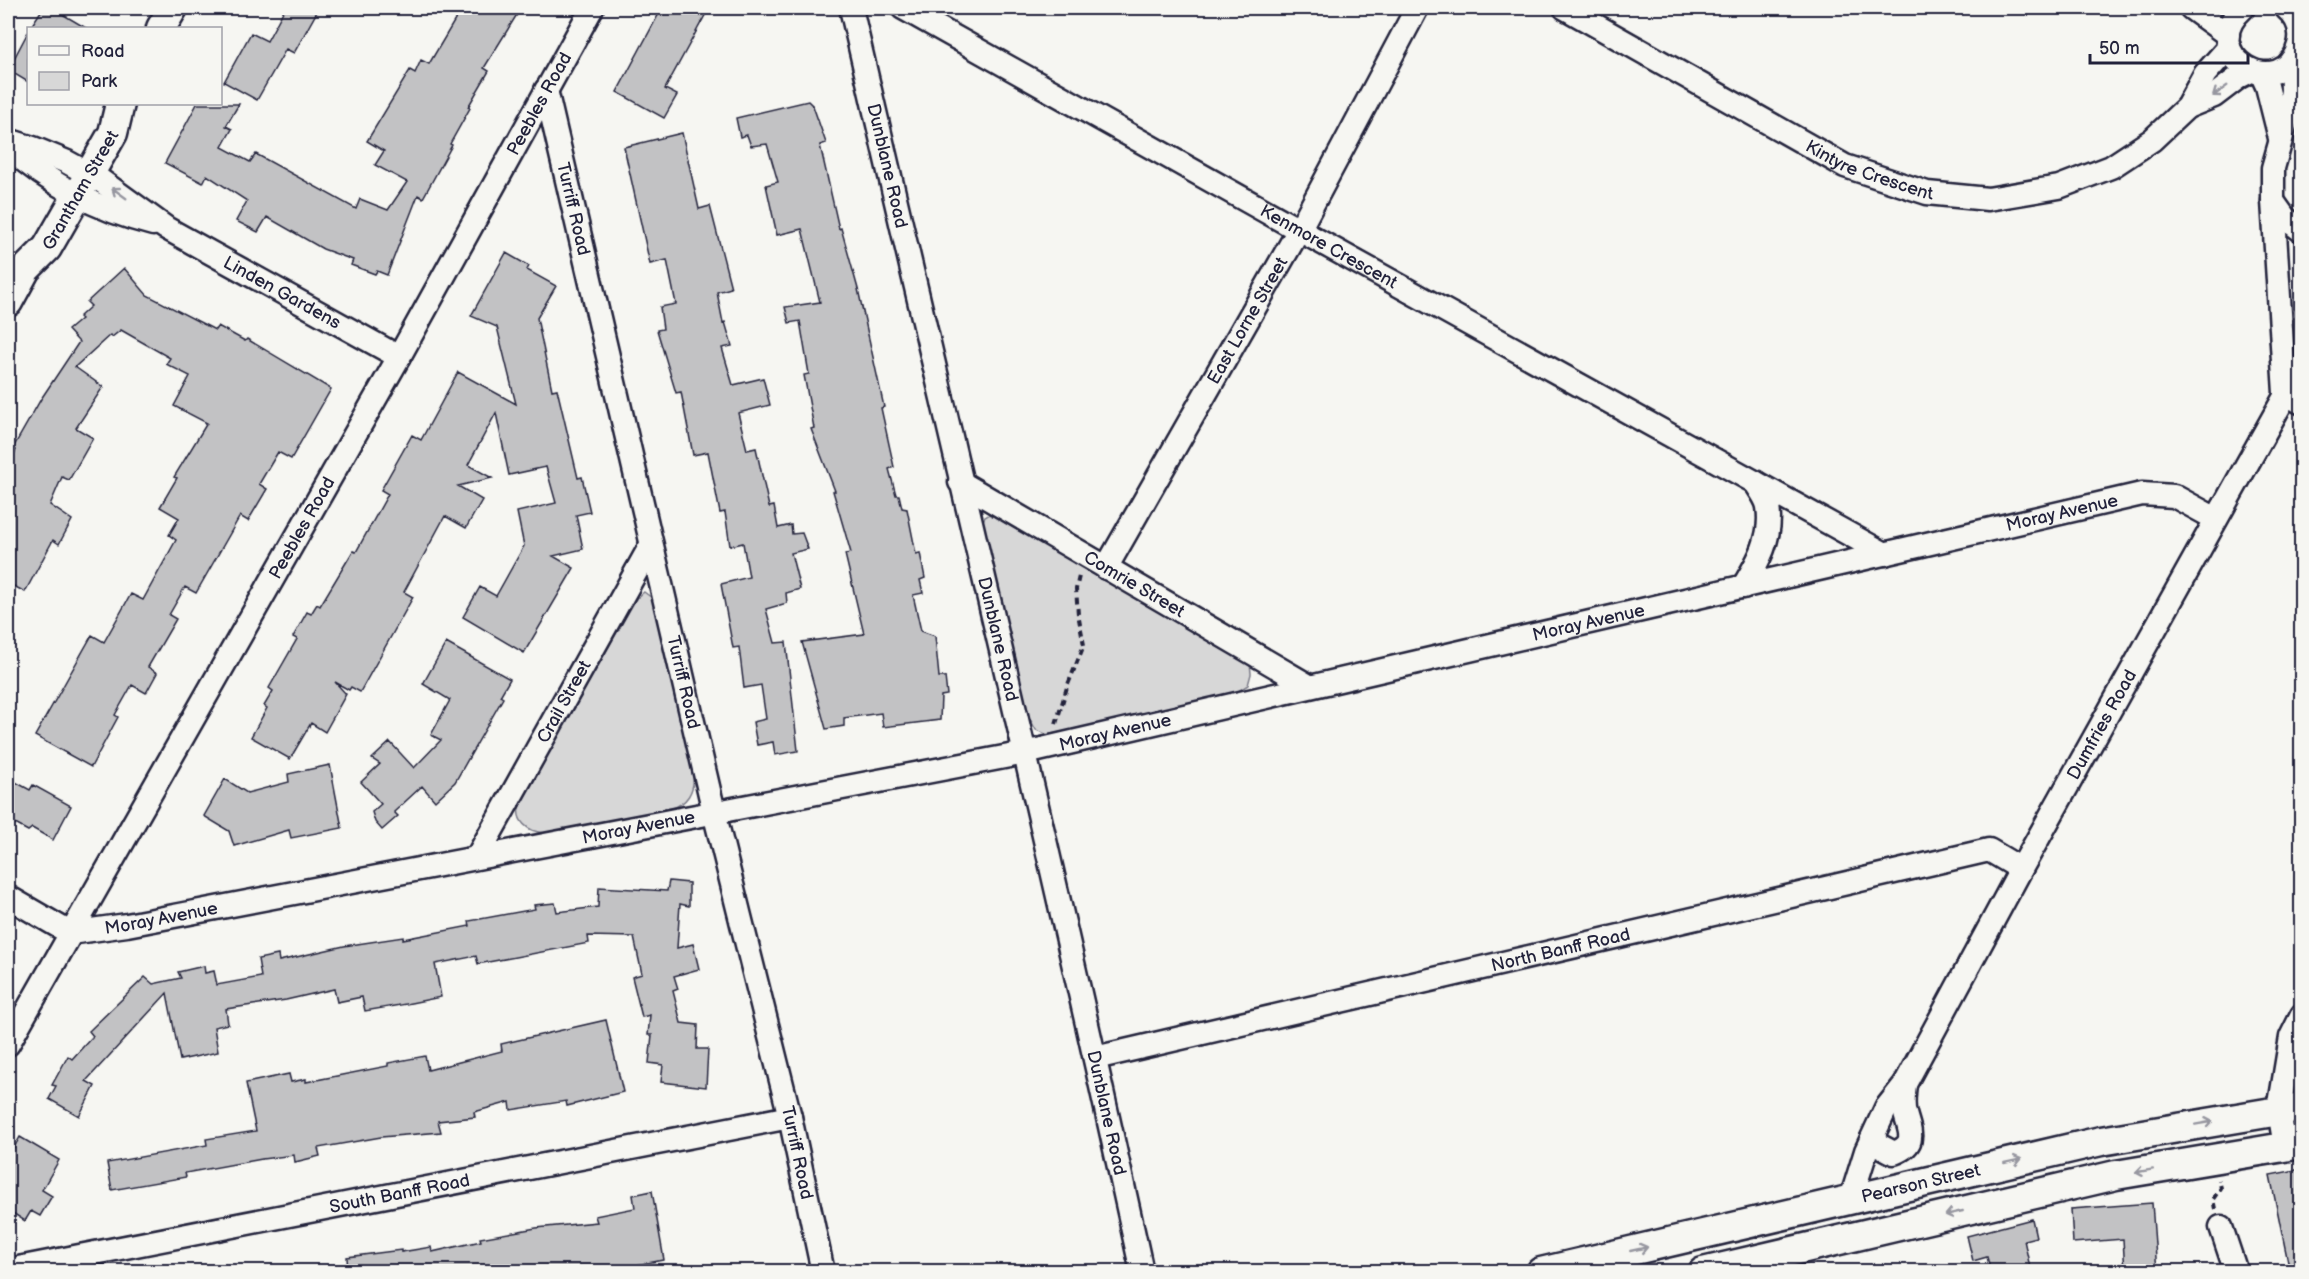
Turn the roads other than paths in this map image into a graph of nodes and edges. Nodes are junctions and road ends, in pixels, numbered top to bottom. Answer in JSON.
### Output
{"nodes":[{"id":1,"x":173,"y":8,"type":"edge"},
{"id":2,"x":592,"y":8,"type":"edge"},
{"id":3,"x":851,"y":8,"type":"edge"},
{"id":4,"x":903,"y":8,"type":"edge"},
{"id":5,"x":1417,"y":8,"type":"edge"},
{"id":6,"x":1565,"y":8,"type":"edge"},
{"id":7,"x":2191,"y":8,"type":"edge"},
{"id":8,"x":2243,"y":8,"type":"edge"},
{"id":9,"x":2293,"y":11,"type":"edge"},
{"id":10,"x":1593,"y":14,"type":"edge"},
{"id":11,"x":162,"y":27,"type":"edge"},
{"id":12,"x":2229,"y":41,"type":"junction"},
{"id":13,"x":2297,"y":53,"type":"edge"},
{"id":14,"x":2256,"y":72,"type":"junction"},
{"id":15,"x":546,"y":90,"type":"junction"},
{"id":16,"x":119,"y":105,"type":"edge"},
{"id":17,"x":2187,"y":107,"type":"junction"},
{"id":18,"x":2280,"y":139,"type":"junction"},
{"id":19,"x":8,"y":141,"type":"edge"},
{"id":20,"x":8,"y":147,"type":"edge"},
{"id":21,"x":76,"y":181,"type":"junction"},
{"id":22,"x":2273,"y":201,"type":"junction"},
{"id":23,"x":1299,"y":230,"type":"junction"},
{"id":24,"x":2301,"y":231,"type":"edge"},
{"id":25,"x":8,"y":302,"type":"edge"},
{"id":26,"x":399,"y":357,"type":"junction"},
{"id":27,"x":2301,"y":366,"type":"edge"},
{"id":28,"x":2293,"y":398,"type":"edge"},
{"id":29,"x":960,"y":482,"type":"junction"},
{"id":30,"x":1755,"y":482,"type":"junction"},
{"id":31,"x":2216,"y":519,"type":"junction"},
{"id":32,"x":651,"y":545,"type":"junction"},
{"id":33,"x":1885,"y":554,"type":"junction"},
{"id":34,"x":1106,"y":568,"type":"junction"},
{"id":35,"x":1743,"y":587,"type":"junction"},
{"id":36,"x":1309,"y":686,"type":"junction"},
{"id":37,"x":1026,"y":753,"type":"junction"},
{"id":38,"x":714,"y":812,"type":"junction"},
{"id":39,"x":477,"y":857,"type":"junction"},
{"id":40,"x":2021,"y":869,"type":"junction"},
{"id":41,"x":8,"y":897,"type":"edge"},
{"id":42,"x":70,"y":933,"type":"junction"},
{"id":43,"x":2301,"y":1015,"type":"edge"},
{"id":44,"x":8,"y":1044,"type":"edge"},
{"id":45,"x":1095,"y":1058,"type":"junction"},
{"id":46,"x":1905,"y":1084,"type":"junction"},
{"id":47,"x":2290,"y":1108,"type":"edge"},
{"id":48,"x":790,"y":1117,"type":"junction"},
{"id":49,"x":1871,"y":1141,"type":"junction"},
{"id":50,"x":2293,"y":1146,"type":"edge"},
{"id":51,"x":1851,"y":1199,"type":"junction"},
{"id":52,"x":2221,"y":1227,"type":"road end"},
{"id":53,"x":1574,"y":1268,"type":"edge"},
{"id":54,"x":8,"y":1270,"type":"edge"},
{"id":55,"x":823,"y":1272,"type":"edge"},
{"id":56,"x":1142,"y":1272,"type":"edge"},
{"id":57,"x":1541,"y":1272,"type":"edge"},
{"id":58,"x":1703,"y":1272,"type":"edge"},
{"id":59,"x":2236,"y":1272,"type":"edge"}],
"edges":[{"from":1,"to":11,"type":"main road"},
{"from":2,"to":15,"type":"street","name":"Peebles Road"},
{"from":3,"to":29,"type":"street","name":"Dunblane Road"},
{"from":4,"to":23,"type":"street","name":"Kenmore Crescent"},
{"from":5,"to":23,"type":"street","name":"East Lorne Street"},
{"from":6,"to":10,"type":"street","name":"Kintyre Crescent"},
{"from":7,"to":12,"type":"street"},
{"from":8,"to":12,"type":"street","name":"Kintyre Crescent"},
{"from":9,"to":13,"type":"street"},
{"from":10,"to":17,"type":"street","name":"Kintyre Crescent"},
{"from":12,"to":14,"type":"street"},
{"from":12,"to":17,"type":"street","name":"Kintyre Crescent"},
{"from":13,"to":14,"type":"street","name":"Kintyre Crescent"},
{"from":13,"to":18,"type":"street"},
{"from":14,"to":17,"type":"street","name":"Kintyre Crescent","one_way":true},
{"from":14,"to":18,"type":"street"},
{"from":15,"to":26,"type":"street","name":"Peebles Road"},
{"from":15,"to":32,"type":"street","name":"Turriff Road"},
{"from":16,"to":21,"type":"main road","name":"Grantham Street"},
{"from":18,"to":22,"type":"street"},
{"from":19,"to":21,"type":"street","name":"Linden Gardens"},
{"from":20,"to":21,"type":"street","name":"Linden Gardens"},
{"from":21,"to":25,"type":"main road","name":"Grantham Street"},
{"from":21,"to":26,"type":"street","name":"Linden Gardens"},
{"from":22,"to":24,"type":"street"},
{"from":22,"to":28,"type":"street"},
{"from":23,"to":30,"type":"street","name":"Kenmore Crescent"},
{"from":23,"to":34,"type":"street","name":"East Lorne Street"},
{"from":26,"to":42,"type":"street","name":"Peebles Road"},
{"from":27,"to":28,"type":"street","name":"Dumfries Road"},
{"from":28,"to":31,"type":"street","name":"Dumfries Road"},
{"from":29,"to":34,"type":"street","name":"Comrie Street"},
{"from":29,"to":37,"type":"street","name":"Dunblane Road"},
{"from":30,"to":33,"type":"street","name":"Kenmore Crescent"},
{"from":30,"to":35,"type":"street"},
{"from":31,"to":33,"type":"street","name":"Moray Avenue"},
{"from":31,"to":40,"type":"street","name":"Dumfries Road"},
{"from":32,"to":38,"type":"street","name":"Turriff Road"},
{"from":32,"to":39,"type":"street","name":"Crail Street"},
{"from":33,"to":35,"type":"street","name":"Moray Avenue"},
{"from":34,"to":36,"type":"street","name":"Comrie Street"},
{"from":35,"to":36,"type":"street","name":"Moray Avenue"},
{"from":36,"to":37,"type":"street","name":"Moray Avenue"},
{"from":37,"to":38,"type":"street","name":"Moray Avenue"},
{"from":37,"to":45,"type":"street","name":"Dunblane Road"},
{"from":38,"to":39,"type":"street","name":"Moray Avenue"},
{"from":38,"to":48,"type":"street","name":"Turriff Road"},
{"from":39,"to":42,"type":"street","name":"Moray Avenue"},
{"from":40,"to":45,"type":"street","name":"North Banff Road"},
{"from":40,"to":46,"type":"street","name":"Dumfries Road"},
{"from":41,"to":42,"type":"street"},
{"from":42,"to":44,"type":"street","name":"Peebles Road"},
{"from":43,"to":47,"type":"street"},
{"from":45,"to":56,"type":"street","name":"Dunblane Road"},
{"from":46,"to":49,"type":"street","name":"Dumfries Road"},
{"from":46,"to":49,"type":"street"},
{"from":47,"to":50,"type":"street"},
{"from":51,"to":47,"type":"main road","name":"Pearson Street","one_way":true},
{"from":48,"to":54,"type":"street","name":"South Banff Road"},
{"from":48,"to":55,"type":"street","name":"Turriff Road"},
{"from":49,"to":51,"type":"street","name":"Dumfries Road"},
{"from":50,"to":58,"type":"main road","name":"Pearson Street","one_way":true},
{"from":53,"to":51,"type":"main road","name":"Pearson Street","one_way":true},
{"from":52,"to":59,"type":"street"},
{"from":53,"to":57,"type":"main road","name":"Pearson Street"}]}
